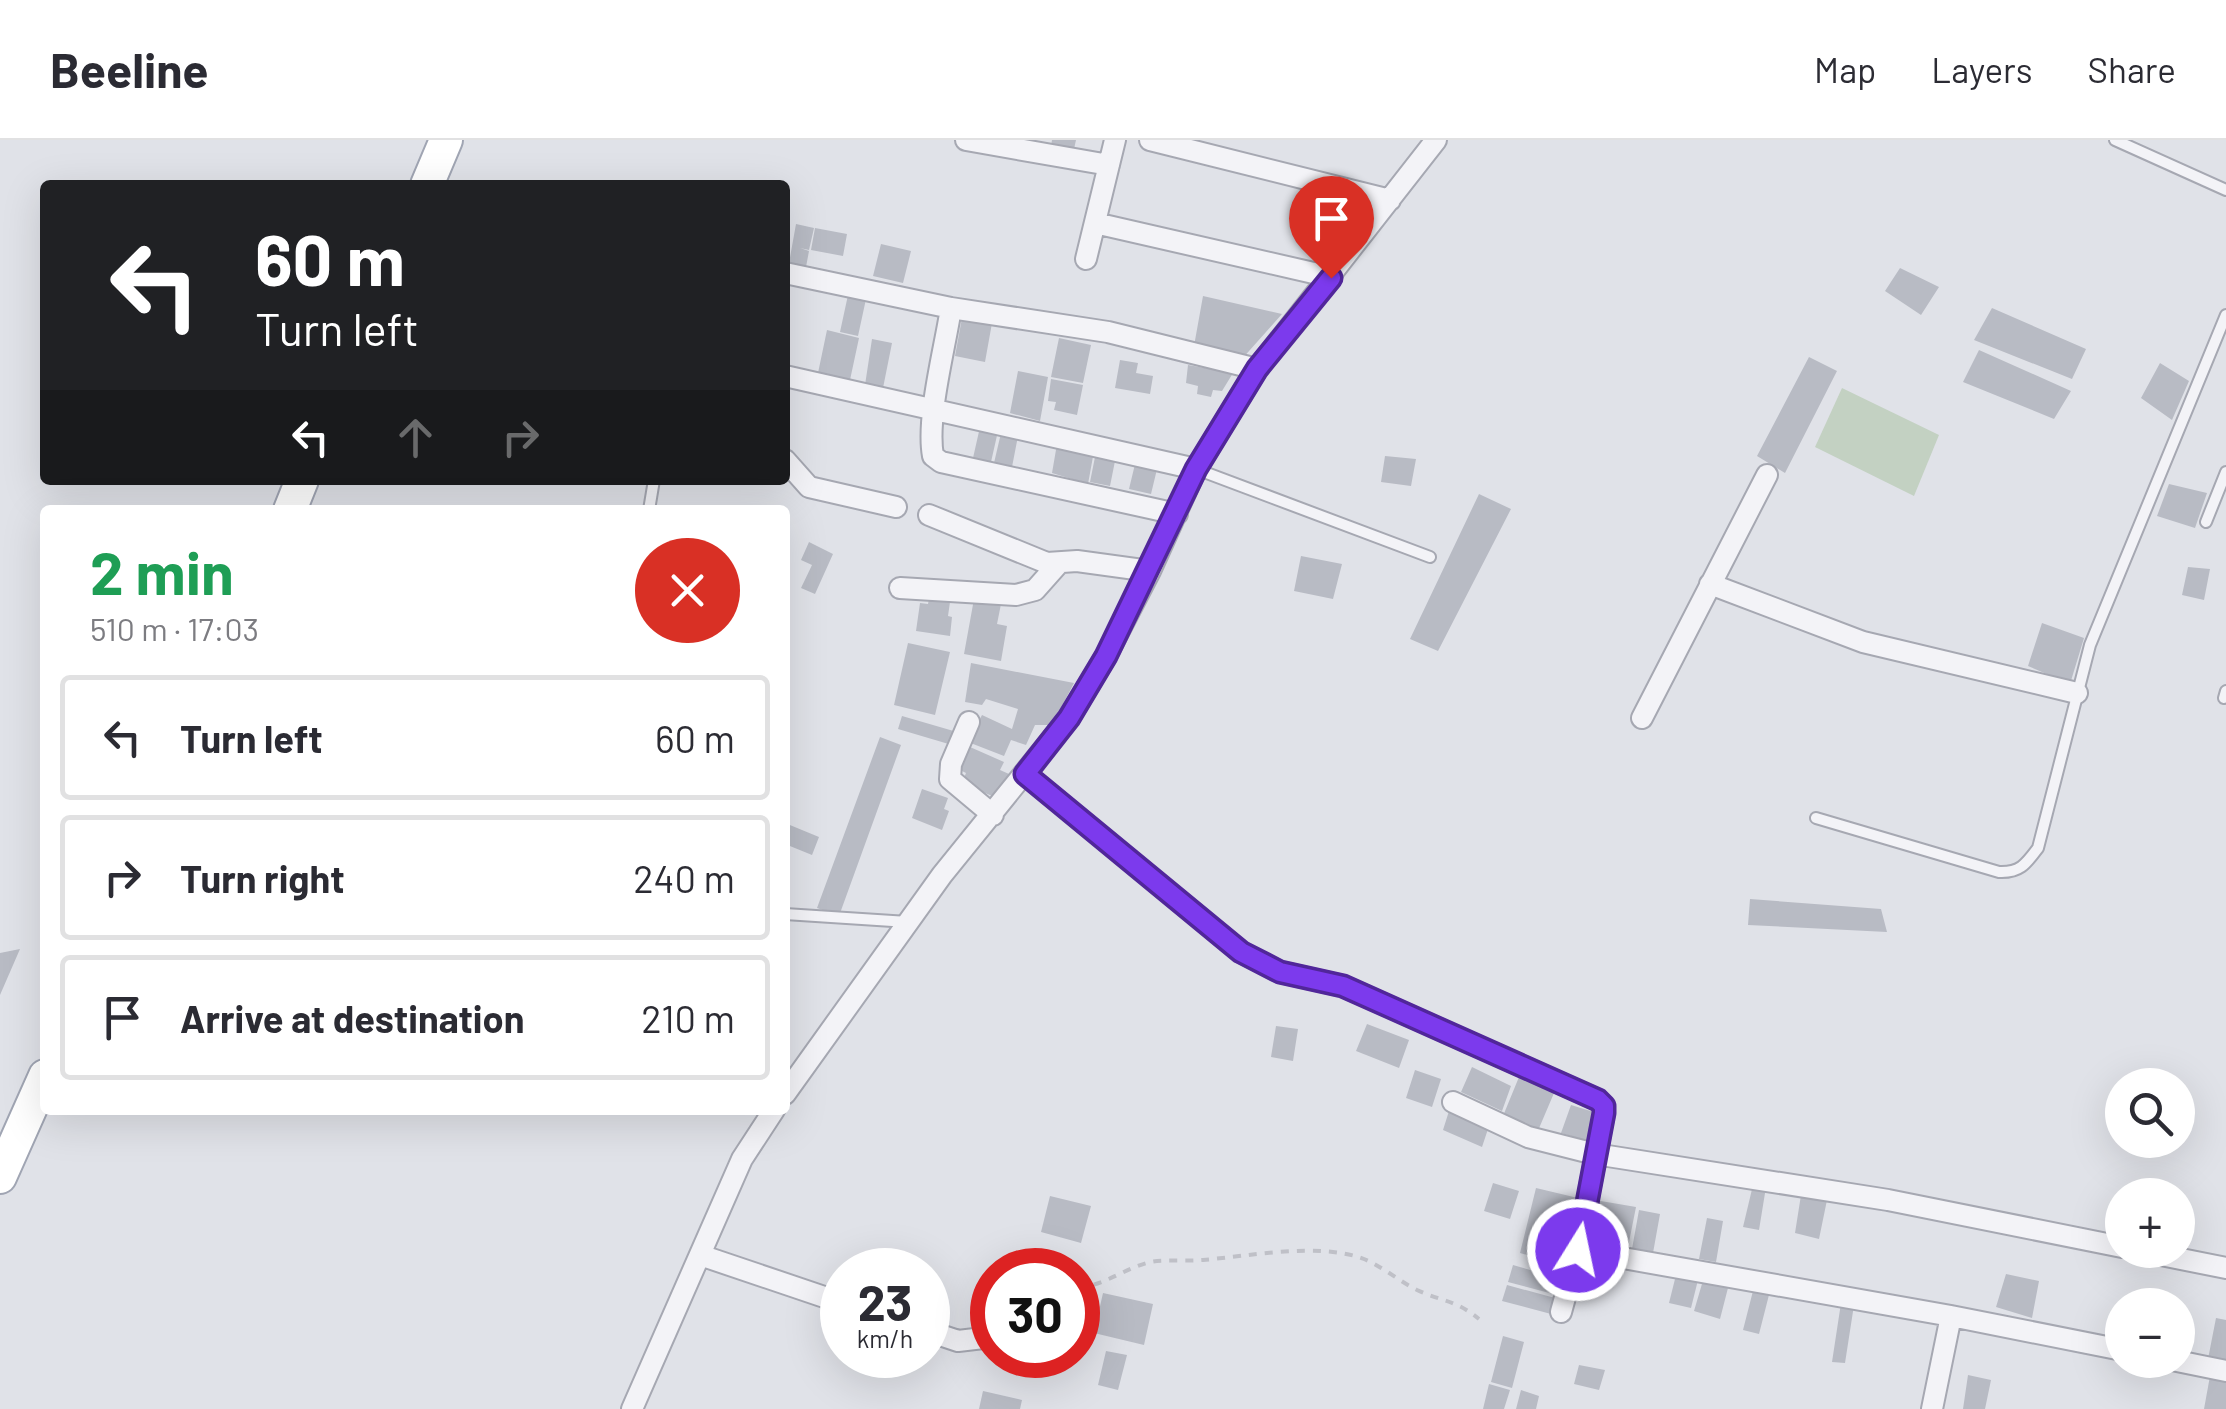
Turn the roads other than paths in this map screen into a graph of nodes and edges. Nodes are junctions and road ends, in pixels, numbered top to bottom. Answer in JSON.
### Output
{"nodes":[{"id":1,"x":446,"y":140,"type":"edge"},
{"id":2,"x":966,"y":140,"type":"edge"},
{"id":3,"x":1114,"y":140,"type":"edge"},
{"id":4,"x":1150,"y":140,"type":"edge"},
{"id":5,"x":1436,"y":140,"type":"edge"},
{"id":6,"x":2115,"y":140,"type":"edge"},
{"id":7,"x":1109,"y":165,"type":"junction"},
{"id":8,"x":428,"y":180,"type":"edge"},
{"id":9,"x":2226,"y":190,"type":"edge"},
{"id":10,"x":1390,"y":200,"type":"junction"},
{"id":11,"x":1095,"y":223,"type":"junction"},
{"id":12,"x":1086,"y":259,"type":"dead end"},
{"id":13,"x":790,"y":274,"type":"edge"},
{"id":14,"x":1331,"y":278,"type":"junction"},
{"id":15,"x":951,"y":308,"type":"junction"},
{"id":16,"x":2226,"y":315,"type":"edge"},
{"id":17,"x":1257,"y":369,"type":"junction"},
{"id":18,"x":790,"y":377,"type":"edge"},
{"id":19,"x":935,"y":410,"type":"junction"},
{"id":20,"x":790,"y":466,"type":"edge"},
{"id":21,"x":1196,"y":469,"type":"junction"},
{"id":22,"x":2226,"y":472,"type":"edge"},
{"id":23,"x":1767,"y":475,"type":"dead end"},
{"id":24,"x":896,"y":508,"type":"dead end"},
{"id":25,"x":1176,"y":514,"type":"junction"},
{"id":26,"x":929,"y":515,"type":"dead end"},
{"id":27,"x":2206,"y":522,"type":"dead end"},
{"id":28,"x":1430,"y":557,"type":"dead end"},
{"id":29,"x":1059,"y":563,"type":"junction"},
{"id":30,"x":1150,"y":571,"type":"junction"},
{"id":31,"x":1710,"y":584,"type":"junction"},
{"id":32,"x":900,"y":588,"type":"dead end"},
{"id":33,"x":2076,"y":693,"type":"junction"},
{"id":34,"x":1642,"y":718,"type":"dead end"},
{"id":35,"x":969,"y":722,"type":"dead end"},
{"id":36,"x":1025,"y":774,"type":"junction"},
{"id":37,"x":993,"y":816,"type":"junction"},
{"id":38,"x":1816,"y":818,"type":"dead end"},
{"id":39,"x":790,"y":914,"type":"edge"},
{"id":40,"x":908,"y":922,"type":"junction"},
{"id":41,"x":40,"y":1084,"type":"edge"},
{"id":42,"x":790,"y":1087,"type":"edge"},
{"id":43,"x":1453,"y":1102,"type":"dead end"},
{"id":44,"x":771,"y":1115,"type":"edge"},
{"id":45,"x":1595,"y":1154,"type":"junction"},
{"id":46,"x":0,"y":1178,"type":"edge"},
{"id":47,"x":2105,"y":1244,"type":"edge"},
{"id":48,"x":1578,"y":1250,"type":"junction"},
{"id":49,"x":700,"y":1255,"type":"junction"},
{"id":50,"x":2195,"y":1262,"type":"edge"},
{"id":51,"x":2226,"y":1268,"type":"edge"},
{"id":52,"x":820,"y":1295,"type":"edge"},
{"id":53,"x":1561,"y":1312,"type":"dead end"},
{"id":54,"x":1951,"y":1316,"type":"junction"},
{"id":55,"x":2105,"y":1347,"type":"edge"},
{"id":56,"x":2195,"y":1365,"type":"edge"},
{"id":57,"x":2226,"y":1371,"type":"edge"},
{"id":58,"x":632,"y":1409,"type":"edge"},
{"id":59,"x":1932,"y":1409,"type":"edge"}],
"edges":[{"from":1,"to":8,"type":"main road"},
{"from":2,"to":7,"type":"street"},
{"from":3,"to":7,"type":"street"},
{"from":4,"to":10,"type":"street"},
{"from":5,"to":10,"type":"street"},
{"from":6,"to":9,"type":"lane"},
{"from":7,"to":11,"type":"street"},
{"from":10,"to":14,"type":"street"},
{"from":11,"to":12,"type":"street"},
{"from":11,"to":14,"type":"street"},
{"from":13,"to":15,"type":"street"},
{"from":14,"to":17,"type":"street"},
{"from":15,"to":17,"type":"street"},
{"from":15,"to":19,"type":"street"},
{"from":16,"to":33,"type":"lane"},
{"from":17,"to":21,"type":"street"},
{"from":18,"to":19,"type":"street"},
{"from":19,"to":21,"type":"street"},
{"from":19,"to":25,"type":"street"},
{"from":20,"to":24,"type":"street"},
{"from":21,"to":25,"type":"street"},
{"from":21,"to":28,"type":"lane"},
{"from":22,"to":27,"type":"lane"},
{"from":23,"to":31,"type":"street"},
{"from":25,"to":30,"type":"street"},
{"from":26,"to":29,"type":"street"},
{"from":29,"to":30,"type":"street"},
{"from":29,"to":32,"type":"street"},
{"from":30,"to":36,"type":"street"},
{"from":31,"to":33,"type":"street"},
{"from":31,"to":34,"type":"street"},
{"from":33,"to":38,"type":"lane"},
{"from":35,"to":37,"type":"street"},
{"from":36,"to":37,"type":"street"},
{"from":36,"to":45,"type":"street"},
{"from":37,"to":40,"type":"street"},
{"from":39,"to":40,"type":"lane"},
{"from":40,"to":42,"type":"street"},
{"from":41,"to":46,"type":"main road"},
{"from":43,"to":45,"type":"street"},
{"from":44,"to":49,"type":"street"},
{"from":45,"to":47,"type":"street"},
{"from":45,"to":48,"type":"street"},
{"from":48,"to":53,"type":"street"},
{"from":48,"to":54,"type":"street"},
{"from":49,"to":52,"type":"street"},
{"from":49,"to":58,"type":"street"},
{"from":50,"to":51,"type":"street"},
{"from":54,"to":55,"type":"street"},
{"from":54,"to":59,"type":"street"},
{"from":56,"to":57,"type":"street"}]}
